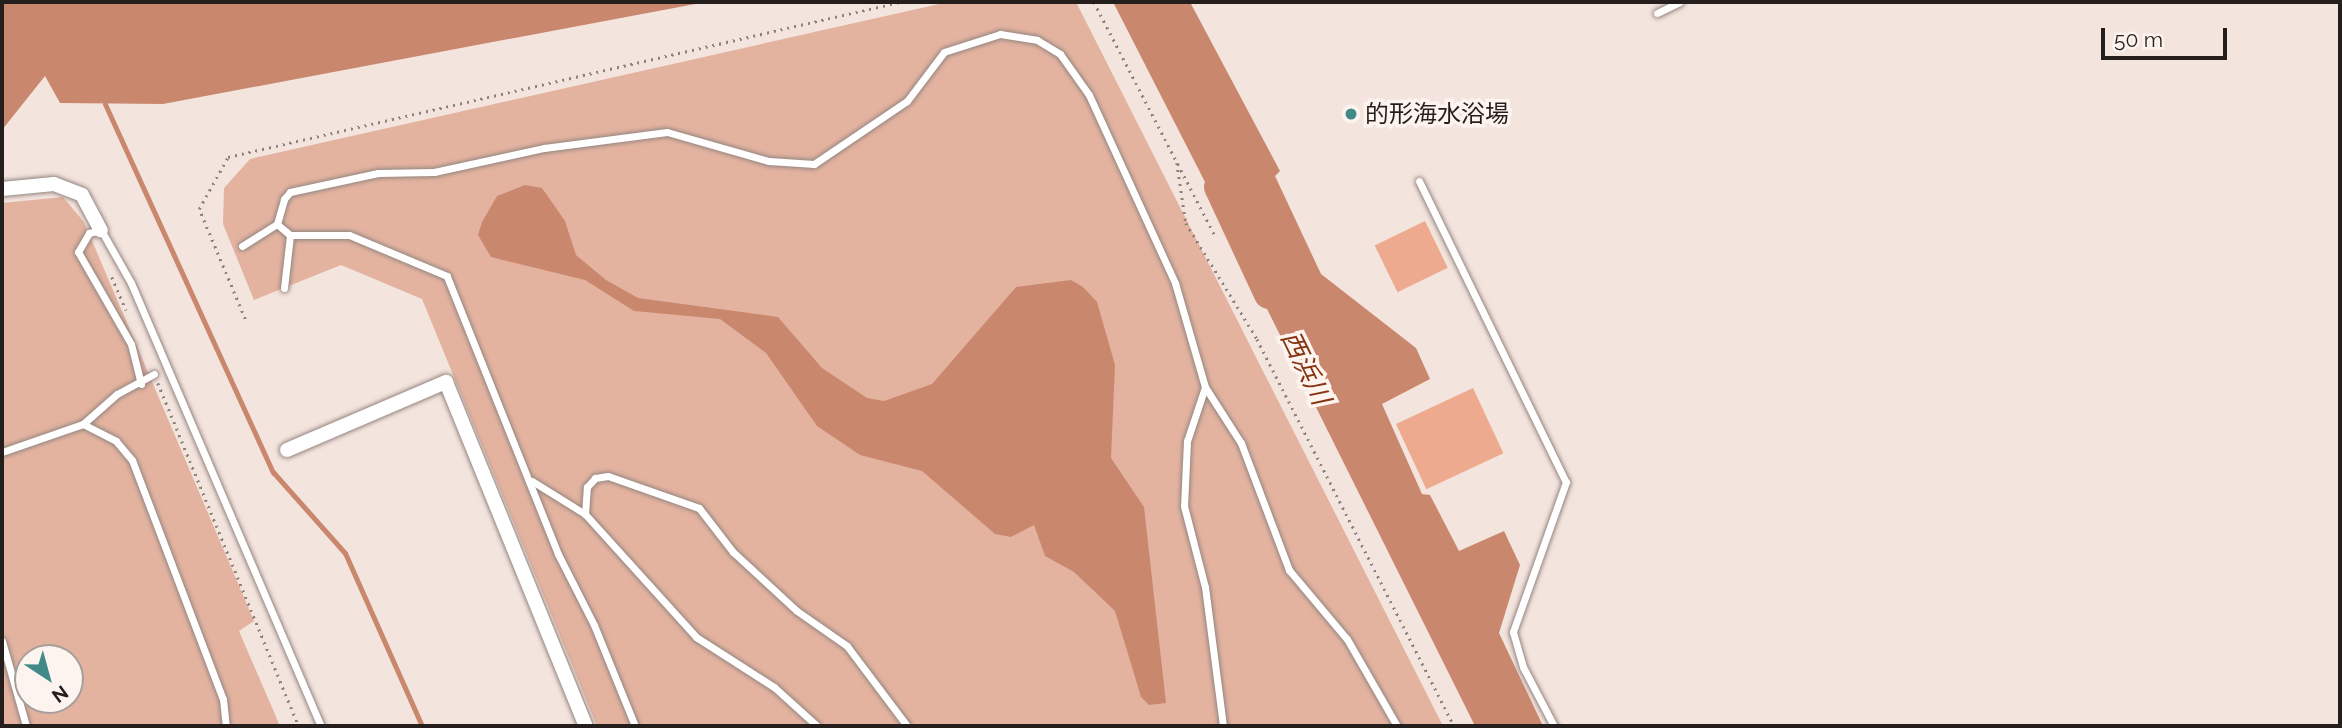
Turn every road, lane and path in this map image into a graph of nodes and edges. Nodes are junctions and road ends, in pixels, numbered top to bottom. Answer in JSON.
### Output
{"nodes":[{"id":1,"x":900,"y":2,"type":"edge"},
{"id":2,"x":1094,"y":2,"type":"edge"},
{"id":3,"x":1680,"y":2,"type":"edge"},
{"id":4,"x":1657,"y":13,"type":"dead end"},
{"id":5,"x":1178,"y":163,"type":"junction"},
{"id":6,"x":1419,"y":181,"type":"dead end"},
{"id":7,"x":2,"y":189,"type":"edge"},
{"id":8,"x":277,"y":224,"type":"junction"},
{"id":9,"x":101,"y":230,"type":"junction"},
{"id":10,"x":290,"y":235,"type":"junction"},
{"id":11,"x":1215,"y":235,"type":"dead end"},
{"id":12,"x":242,"y":246,"type":"dead end"},
{"id":13,"x":111,"y":273,"type":"dead end"},
{"id":14,"x":284,"y":288,"type":"dead end"},
{"id":15,"x":245,"y":319,"type":"dead end"},
{"id":16,"x":132,"y":323,"type":"dead end"},
{"id":17,"x":154,"y":374,"type":"joint"},
{"id":18,"x":141,"y":384,"type":"junction"},
{"id":19,"x":1205,"y":387,"type":"junction"},
{"id":20,"x":83,"y":424,"type":"junction"},
{"id":21,"x":287,"y":450,"type":"dead end"},
{"id":22,"x":2,"y":452,"type":"edge"},
{"id":23,"x":532,"y":481,"type":"junction"},
{"id":24,"x":585,"y":514,"type":"junction"},
{"id":25,"x":2,"y":641,"type":"edge"},
{"id":26,"x":26,"y":726,"type":"edge"},
{"id":27,"x":228,"y":726,"type":"edge"},
{"id":28,"x":299,"y":726,"type":"edge"},
{"id":29,"x":321,"y":726,"type":"edge"},
{"id":30,"x":586,"y":726,"type":"edge"},
{"id":31,"x":635,"y":726,"type":"edge"},
{"id":32,"x":817,"y":726,"type":"edge"},
{"id":33,"x":907,"y":726,"type":"edge"},
{"id":34,"x":1223,"y":726,"type":"edge"},
{"id":35,"x":1397,"y":726,"type":"edge"},
{"id":36,"x":1454,"y":726,"type":"edge"},
{"id":37,"x":1554,"y":726,"type":"edge"}],
"edges":[{"from":1,"to":15,"type":"path"},
{"from":2,"to":5,"type":"path"},
{"from":3,"to":4,"type":"lane"},
{"from":5,"to":11,"type":"path"},
{"from":5,"to":36,"type":"path"},
{"from":6,"to":37,"type":"lane"},
{"from":7,"to":9,"type":"street"},
{"from":8,"to":10,"type":"lane"},
{"from":8,"to":12,"type":"lane"},
{"from":8,"to":19,"type":"lane"},
{"from":9,"to":18,"type":"lane"},
{"from":9,"to":29,"type":"lane"},
{"from":10,"to":14,"type":"lane"},
{"from":10,"to":23,"type":"lane"},
{"from":13,"to":16,"type":"path"},
{"from":17,"to":18,"type":"lane"},
{"from":17,"to":28,"type":"path"},
{"from":18,"to":20,"type":"lane"},
{"from":19,"to":34,"type":"lane"},
{"from":19,"to":35,"type":"lane"},
{"from":20,"to":22,"type":"lane"},
{"from":20,"to":27,"type":"lane"},
{"from":21,"to":30,"type":"street"},
{"from":23,"to":24,"type":"lane"},
{"from":23,"to":31,"type":"lane"},
{"from":24,"to":32,"type":"lane"},
{"from":24,"to":33,"type":"lane"},
{"from":25,"to":26,"type":"lane"}]}
